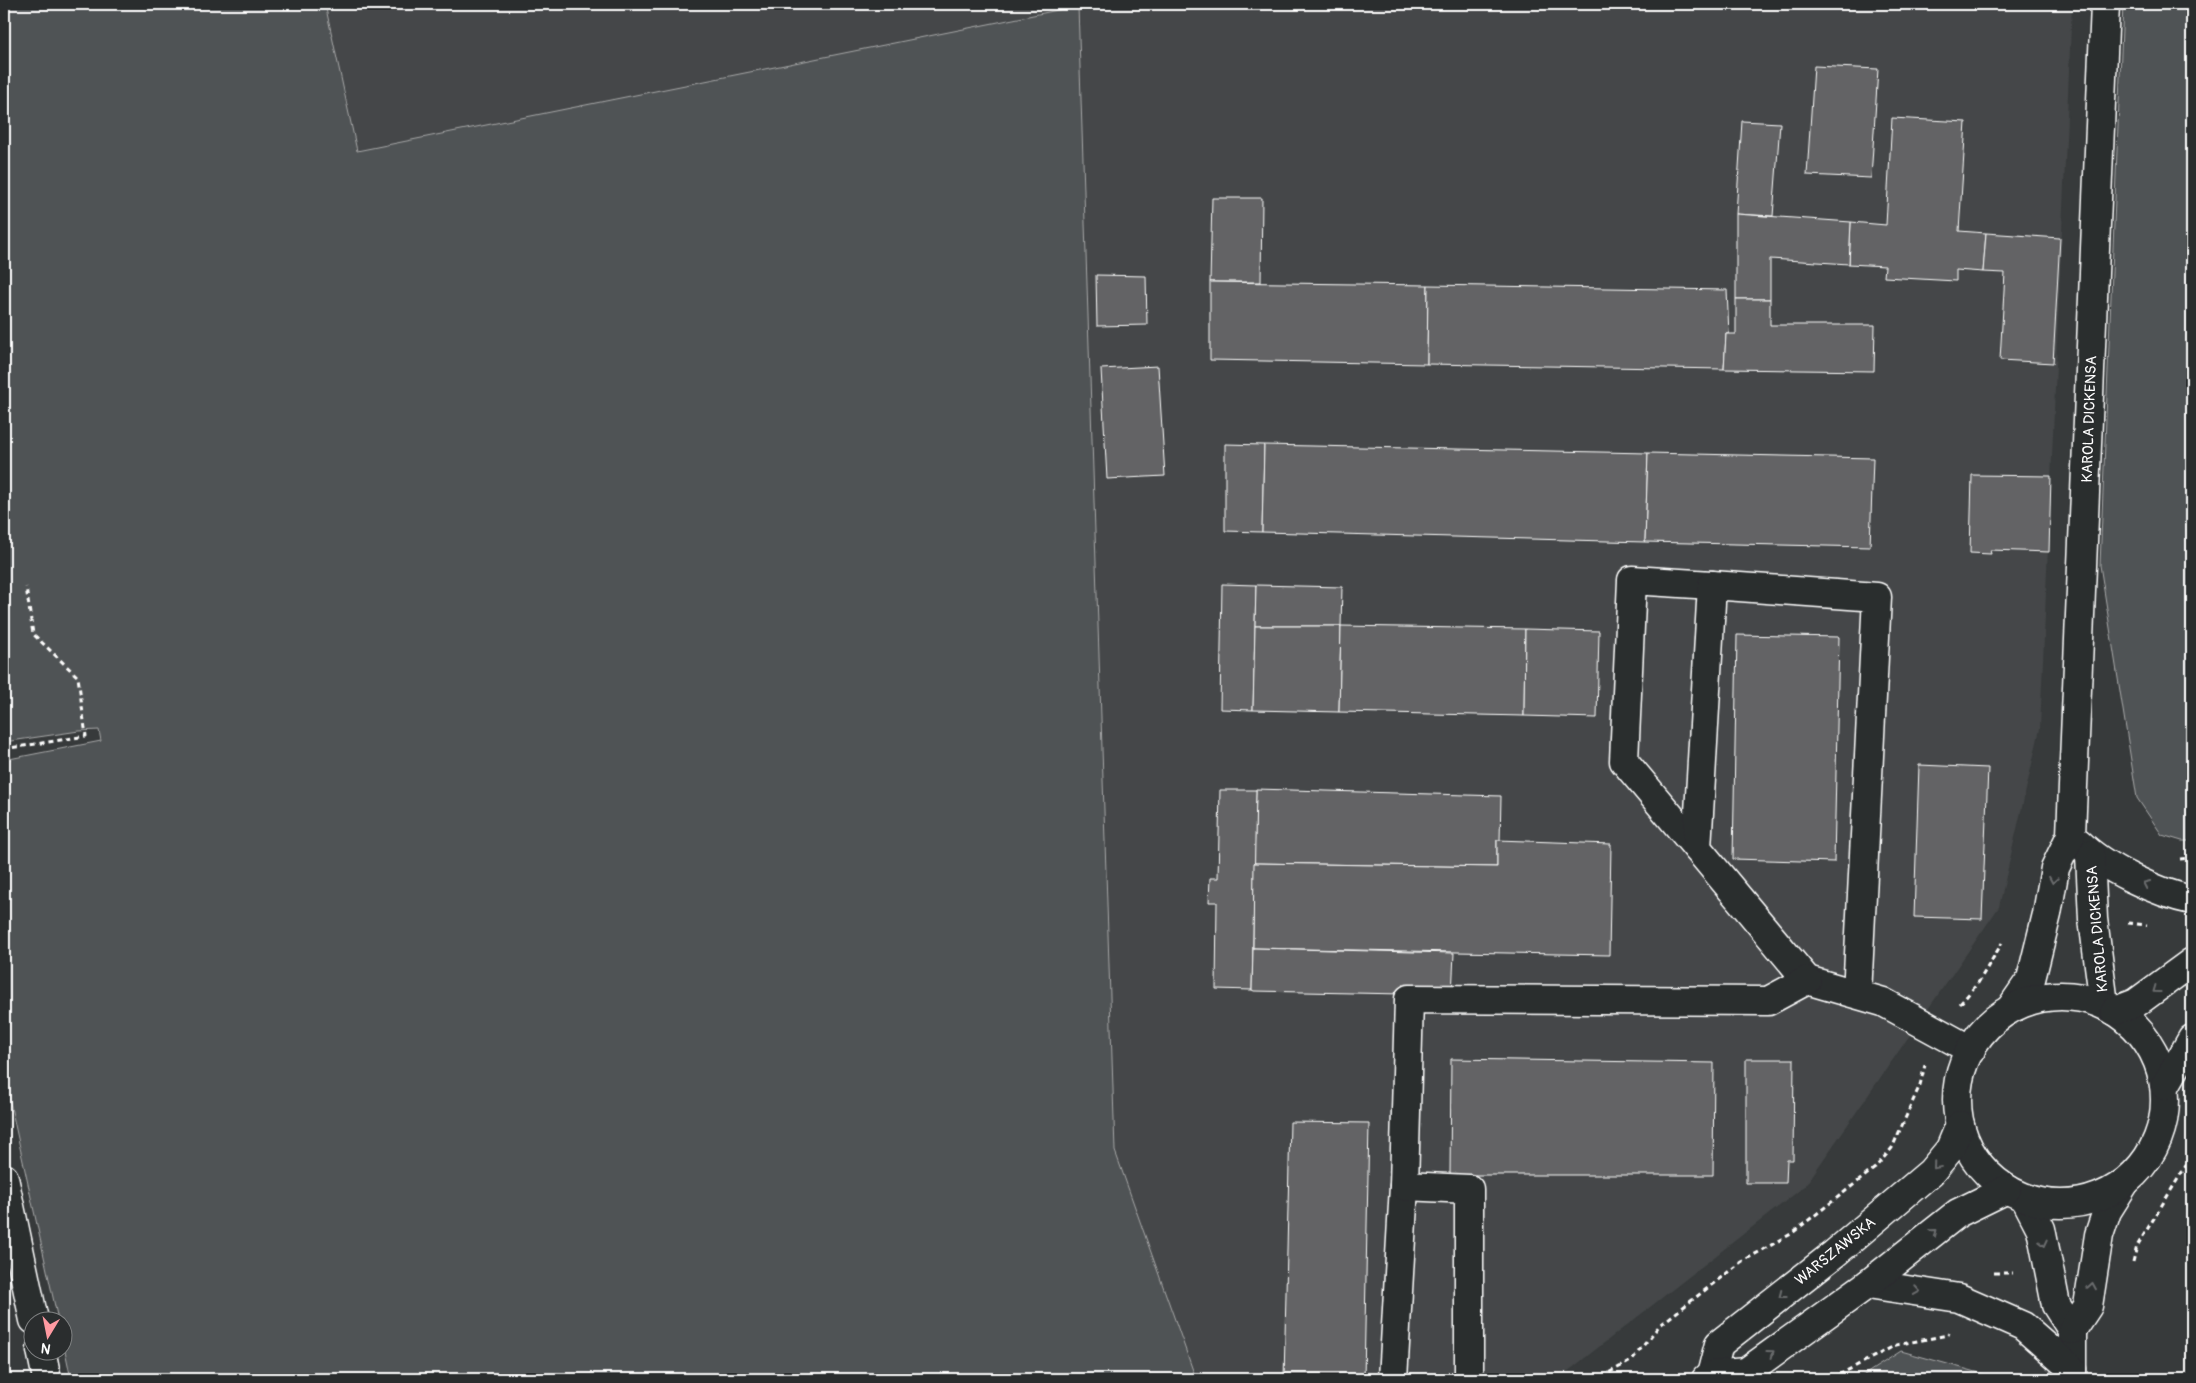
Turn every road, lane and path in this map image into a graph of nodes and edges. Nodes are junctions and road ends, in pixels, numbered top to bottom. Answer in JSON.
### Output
{"nodes":[{"id":1,"x":2105,"y":4,"type":"edge"},
{"id":2,"x":26,"y":586,"type":"dead end"},
{"id":3,"x":1712,"y":586,"type":"junction"},
{"id":4,"x":4,"y":749,"type":"edge"},
{"id":5,"x":2071,"y":835,"type":"junction"},
{"id":6,"x":1697,"y":848,"type":"junction"},
{"id":7,"x":2090,"y":854,"type":"junction"},
{"id":8,"x":2192,"y":858,"type":"edge"},
{"id":9,"x":2182,"y":898,"type":"edge"},
{"id":10,"x":2093,"y":919,"type":"junction"},
{"id":11,"x":2007,"y":934,"type":"dead end"},
{"id":12,"x":2192,"y":962,"type":"edge"},
{"id":13,"x":1807,"y":980,"type":"junction"},
{"id":14,"x":1857,"y":994,"type":"junction"},
{"id":15,"x":2011,"y":1008,"type":"junction"},
{"id":16,"x":2110,"y":1008,"type":"junction"},
{"id":17,"x":1939,"y":1032,"type":"junction"},
{"id":18,"x":2192,"y":1039,"type":"edge"},
{"id":19,"x":1971,"y":1050,"type":"junction"},
{"id":20,"x":2165,"y":1086,"type":"junction"},
{"id":21,"x":1960,"y":1124,"type":"junction"},
{"id":22,"x":4,"y":1178,"type":"edge"},
{"id":23,"x":2124,"y":1184,"type":"junction"},
{"id":24,"x":1404,"y":1186,"type":"junction"},
{"id":25,"x":2016,"y":1193,"type":"junction"},
{"id":26,"x":1868,"y":1284,"type":"junction"},
{"id":27,"x":32,"y":1310,"type":"edge"},
{"id":28,"x":2072,"y":1330,"type":"junction"},
{"id":29,"x":43,"y":1360,"type":"edge"},
{"id":30,"x":2072,"y":1374,"type":"edge"},
{"id":31,"x":1708,"y":1377,"type":"edge"},
{"id":32,"x":47,"y":1379,"type":"edge"},
{"id":33,"x":1392,"y":1379,"type":"edge"},
{"id":34,"x":1469,"y":1379,"type":"edge"},
{"id":35,"x":1603,"y":1379,"type":"edge"}],
"edges":[{"from":1,"to":5,"type":"street","name":"KAROLA DICKENSA"},
{"from":2,"to":4,"type":"path"},
{"from":3,"to":6,"type":"street"},
{"from":3,"to":6,"type":"street"},
{"from":3,"to":14,"type":"street"},
{"from":5,"to":7,"type":"street","name":"KAROLA DICKENSA"},
{"from":5,"to":15,"type":"street","name":"KAROLA DICKENSA","one_way":true},
{"from":6,"to":13,"type":"street"},
{"from":9,"to":7,"type":"street","name":"KAROLA DICKENSA","one_way":true},
{"from":7,"to":10,"type":"street","name":"KAROLA DICKENSA"},
{"from":8,"to":9,"type":"path"},
{"from":9,"to":10,"type":"path"},
{"from":10,"to":16,"type":"street","name":"KAROLA DICKENSA"},
{"from":11,"to":17,"type":"path"},
{"from":12,"to":16,"type":"street","one_way":true},
{"from":13,"to":14,"type":"street"},
{"from":13,"to":24,"type":"street"},
{"from":14,"to":17,"type":"street"},
{"from":15,"to":16,"type":"street"},
{"from":15,"to":19,"type":"street"},
{"from":16,"to":20,"type":"street"},
{"from":17,"to":19,"type":"street"},
{"from":17,"to":35,"type":"path"},
{"from":18,"to":20,"type":"street"},
{"from":19,"to":21,"type":"street"},
{"from":20,"to":23,"type":"street"},
{"from":21,"to":25,"type":"street"},
{"from":21,"to":31,"type":"street","name":"WARSZAWSKA","one_way":true},
{"from":22,"to":27,"type":"street"},
{"from":23,"to":25,"type":"street"},
{"from":28,"to":23,"type":"street","one_way":true},
{"from":24,"to":33,"type":"street"},
{"from":24,"to":34,"type":"street"},
{"from":26,"to":25,"type":"street","name":"WARSZAWSKA","one_way":true},
{"from":25,"to":28,"type":"street","one_way":true},
{"from":26,"to":30,"type":"street","one_way":true},
{"from":31,"to":26,"type":"street","name":"WARSZAWSKA","one_way":true},
{"from":28,"to":30,"type":"street"},
{"from":29,"to":32,"type":"street"}]}
